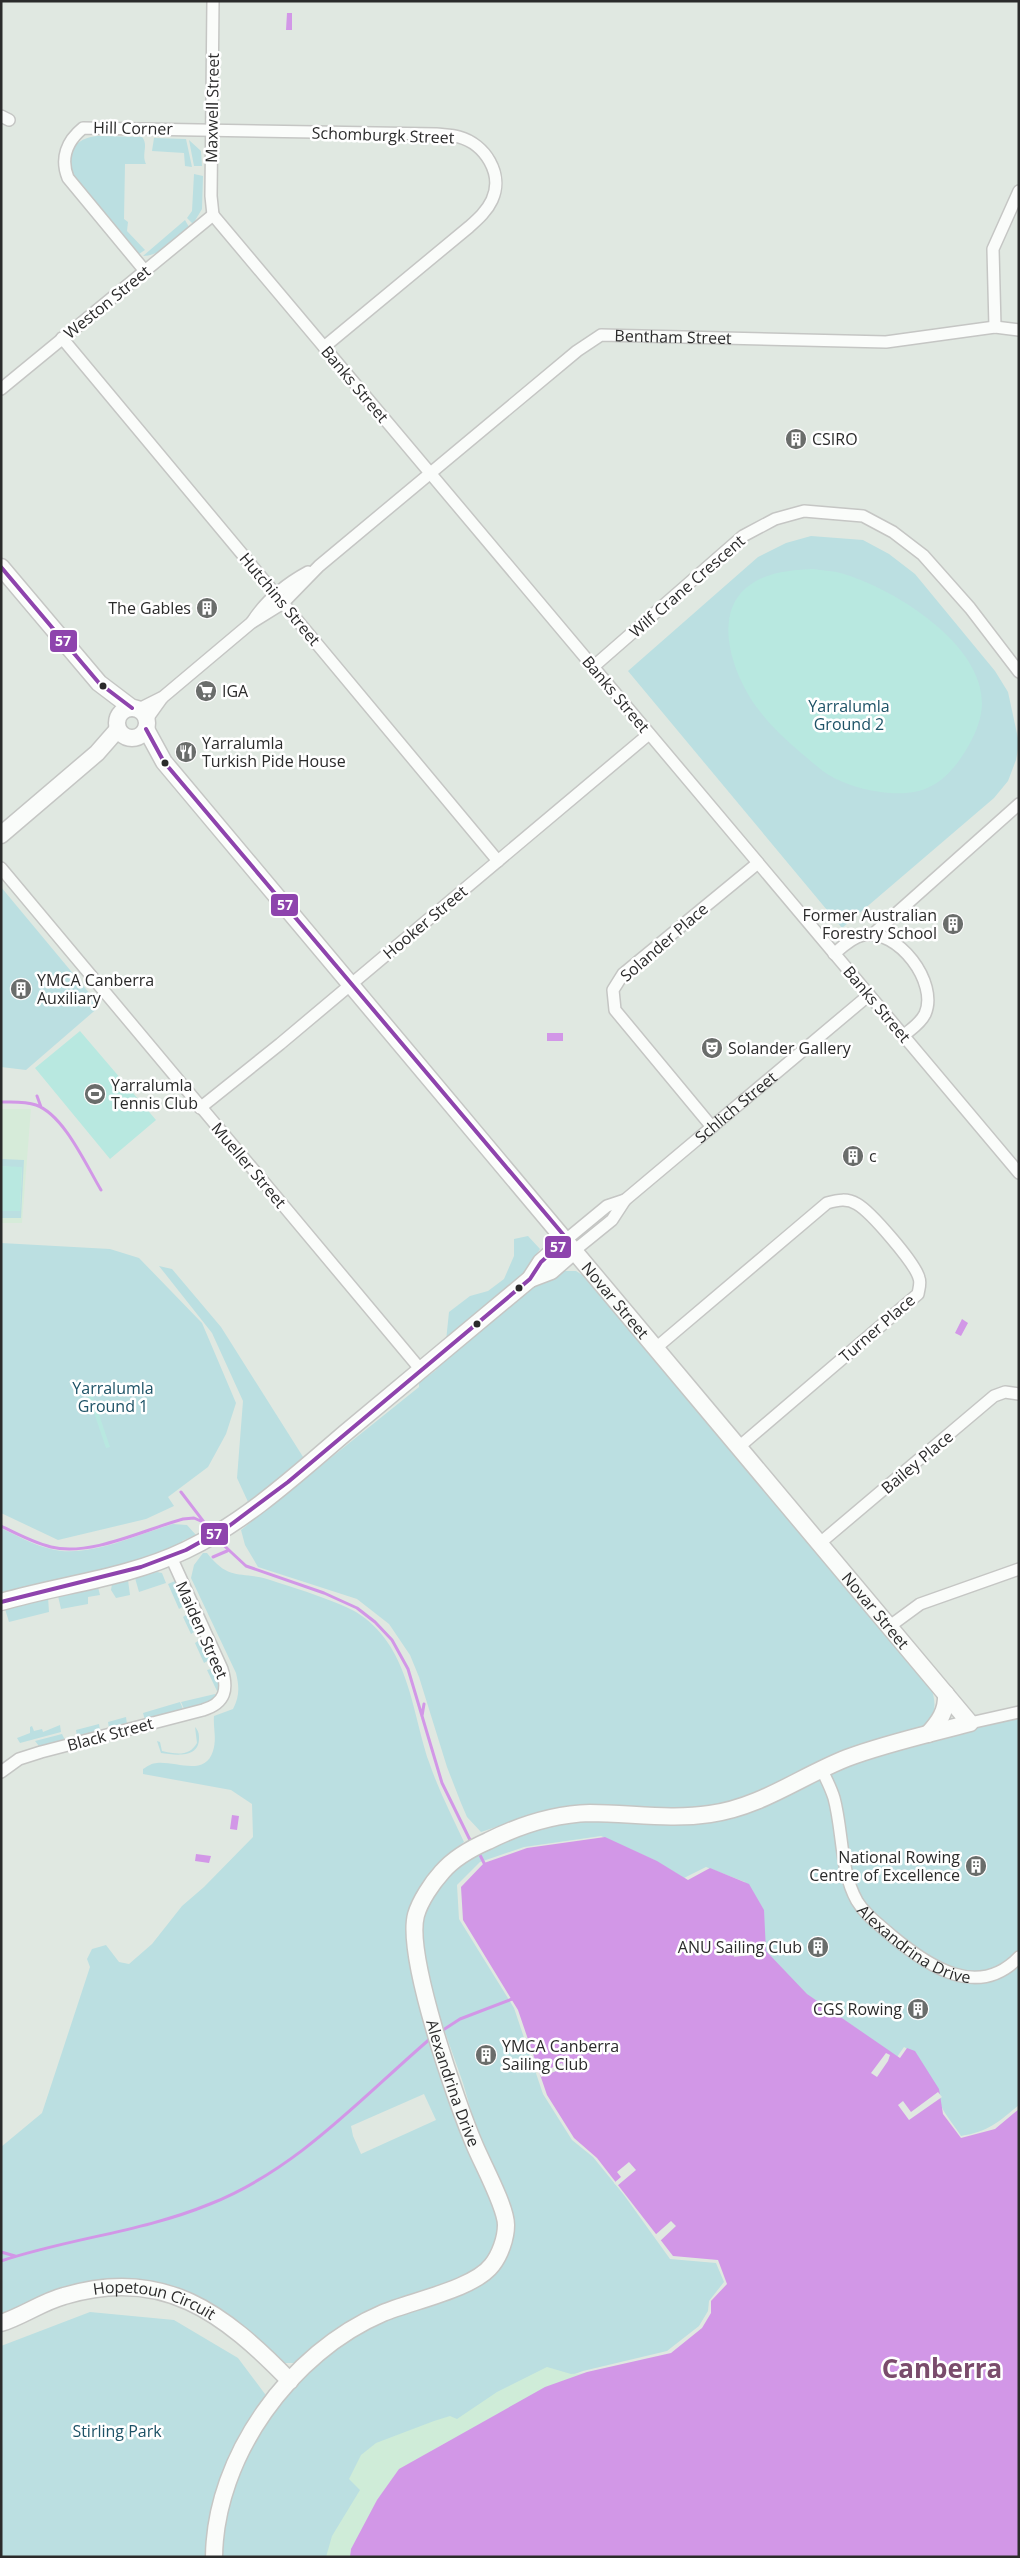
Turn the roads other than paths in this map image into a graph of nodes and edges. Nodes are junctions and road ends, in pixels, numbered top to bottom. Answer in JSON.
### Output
{"nodes":[{"id":1,"x":213,"y":1,"type":"edge"},
{"id":2,"x":212,"y":130,"type":"junction"},
{"id":3,"x":1019,"y":191,"type":"edge"},
{"id":4,"x":213,"y":216,"type":"junction"},
{"id":5,"x":146,"y":271,"type":"junction"},
{"id":6,"x":995,"y":328,"type":"junction"},
{"id":7,"x":1019,"y":330,"type":"edge"},
{"id":8,"x":62,"y":338,"type":"junction"},
{"id":9,"x":324,"y":347,"type":"junction"},
{"id":10,"x":1,"y":389,"type":"edge"},
{"id":11,"x":430,"y":473,"type":"junction"},
{"id":12,"x":1,"y":567,"type":"edge"},
{"id":13,"x":279,"y":598,"type":"junction"},
{"id":14,"x":593,"y":667,"type":"junction"},
{"id":15,"x":1019,"y":672,"type":"edge"},
{"id":16,"x":132,"y":724,"type":"junction"},
{"id":17,"x":649,"y":734,"type":"junction"},
{"id":18,"x":1019,"y":804,"type":"edge"},
{"id":19,"x":1,"y":835,"type":"edge"},
{"id":20,"x":498,"y":861,"type":"junction"},
{"id":21,"x":758,"y":863,"type":"junction"},
{"id":22,"x":1,"y":868,"type":"edge"},
{"id":23,"x":872,"y":935,"type":"junction"},
{"id":24,"x":834,"y":954,"type":"junction"},
{"id":25,"x":352,"y":984,"type":"junction"},
{"id":26,"x":869,"y":995,"type":"junction"},
{"id":27,"x":903,"y":1036,"type":"junction"},
{"id":28,"x":200,"y":1108,"type":"junction"},
{"id":29,"x":712,"y":1127,"type":"junction"},
{"id":30,"x":1019,"y":1174,"type":"edge"},
{"id":31,"x":571,"y":1245,"type":"junction"},
{"id":32,"x":657,"y":1348,"type":"junction"},
{"id":33,"x":421,"y":1370,"type":"junction"},
{"id":34,"x":1019,"y":1394,"type":"edge"},
{"id":35,"x":740,"y":1446,"type":"junction"},
{"id":36,"x":820,"y":1544,"type":"junction"},
{"id":37,"x":171,"y":1557,"type":"junction"},
{"id":38,"x":1019,"y":1569,"type":"edge"},
{"id":39,"x":1,"y":1602,"type":"edge"},
{"id":40,"x":890,"y":1626,"type":"junction"},
{"id":41,"x":946,"y":1694,"type":"junction"},
{"id":42,"x":220,"y":1701,"type":"joint"},
{"id":43,"x":1019,"y":1712,"type":"edge"},
{"id":44,"x":970,"y":1723,"type":"junction"},
{"id":45,"x":928,"y":1734,"type":"junction"},
{"id":46,"x":822,"y":1770,"type":"junction"},
{"id":47,"x":1,"y":1772,"type":"edge"},
{"id":48,"x":1019,"y":1956,"type":"edge"},
{"id":49,"x":1,"y":2323,"type":"edge"},
{"id":50,"x":290,"y":2381,"type":"junction"},
{"id":51,"x":214,"y":2557,"type":"edge"}],
"edges":[{"from":1,"to":2,"type":"street","name":"Maxwell Street"},
{"from":2,"to":4,"type":"street","name":"Maxwell Street"},
{"from":2,"to":5,"type":"street","name":"Hill Corner"},
{"from":2,"to":9,"type":"street","name":"Schomburgk Street"},
{"from":3,"to":6,"type":"street"},
{"from":4,"to":5,"type":"street","name":"Weston Street"},
{"from":4,"to":9,"type":"street","name":"Banks Street"},
{"from":5,"to":8,"type":"street","name":"Weston Street"},
{"from":6,"to":7,"type":"street","name":"Bentham Street"},
{"from":6,"to":11,"type":"street","name":"Bentham Street"},
{"from":8,"to":10,"type":"street","name":"Weston Street"},
{"from":8,"to":13,"type":"street","name":"Hutchins Street"},
{"from":9,"to":11,"type":"street","name":"Banks Street"},
{"from":11,"to":13,"type":"street","name":"Bentham Street"},
{"from":11,"to":14,"type":"street","name":"Banks Street"},
{"from":12,"to":16,"type":"main road","name":"Novar Street"},
{"from":13,"to":16,"type":"street","name":"Bentham Street"},
{"from":13,"to":20,"type":"street","name":"Hutchins Street"},
{"from":14,"to":15,"type":"street","name":"Wilf Crane Crescent"},
{"from":14,"to":17,"type":"street","name":"Banks Street"},
{"from":16,"to":19,"type":"main road","name":"Bentham Street"},
{"from":16,"to":25,"type":"main road","name":"Novar Street"},
{"from":17,"to":20,"type":"street","name":"Hooker Street"},
{"from":17,"to":21,"type":"street","name":"Banks Street"},
{"from":18,"to":23,"type":"street"},
{"from":20,"to":25,"type":"street","name":"Hooker Street"},
{"from":21,"to":24,"type":"street","name":"Banks Street"},
{"from":21,"to":29,"type":"street","name":"Solander Place"},
{"from":22,"to":28,"type":"street","name":"Mueller Street"},
{"from":23,"to":24,"type":"street"},
{"from":23,"to":27,"type":"street"},
{"from":24,"to":26,"type":"street","name":"Banks Street"},
{"from":25,"to":28,"type":"street","name":"Hooker Street"},
{"from":25,"to":31,"type":"main road","name":"Novar Street"},
{"from":26,"to":27,"type":"street","name":"Banks Street"},
{"from":26,"to":29,"type":"street","name":"Schlich Street"},
{"from":27,"to":30,"type":"street","name":"Banks Street"},
{"from":28,"to":33,"type":"street","name":"Mueller Street"},
{"from":29,"to":31,"type":"street","name":"Schlich Street"},
{"from":31,"to":32,"type":"main road","name":"Novar Street"},
{"from":31,"to":33,"type":"main road","name":"Schlich Street"},
{"from":32,"to":35,"type":"main road","name":"Novar Street"},
{"from":32,"to":35,"type":"street","name":"Turner Place"},
{"from":33,"to":37,"type":"main road","name":"Schlich Street"},
{"from":34,"to":36,"type":"street","name":"Bailey Place"},
{"from":35,"to":36,"type":"main road","name":"Novar Street"},
{"from":36,"to":40,"type":"main road","name":"Novar Street"},
{"from":37,"to":39,"type":"main road","name":"Schlich Street"},
{"from":37,"to":42,"type":"street","name":"Maiden Street"},
{"from":38,"to":40,"type":"street"},
{"from":40,"to":41,"type":"main road","name":"Novar Street"},
{"from":41,"to":44,"type":"main road","name":"Novar Street"},
{"from":41,"to":45,"type":"main road"},
{"from":42,"to":47,"type":"street","name":"Black Street"},
{"from":43,"to":44,"type":"street"},
{"from":44,"to":45,"type":"main road","name":"Alexandrina Drive"},
{"from":45,"to":46,"type":"main road","name":"Alexandrina Drive"},
{"from":46,"to":48,"type":"street","name":"Alexandrina Drive"},
{"from":46,"to":50,"type":"main road","name":"Alexandrina Drive"},
{"from":49,"to":50,"type":"main road","name":"Hopetoun Circuit"},
{"from":50,"to":51,"type":"main road","name":"Alexandrina Drive"}]}
